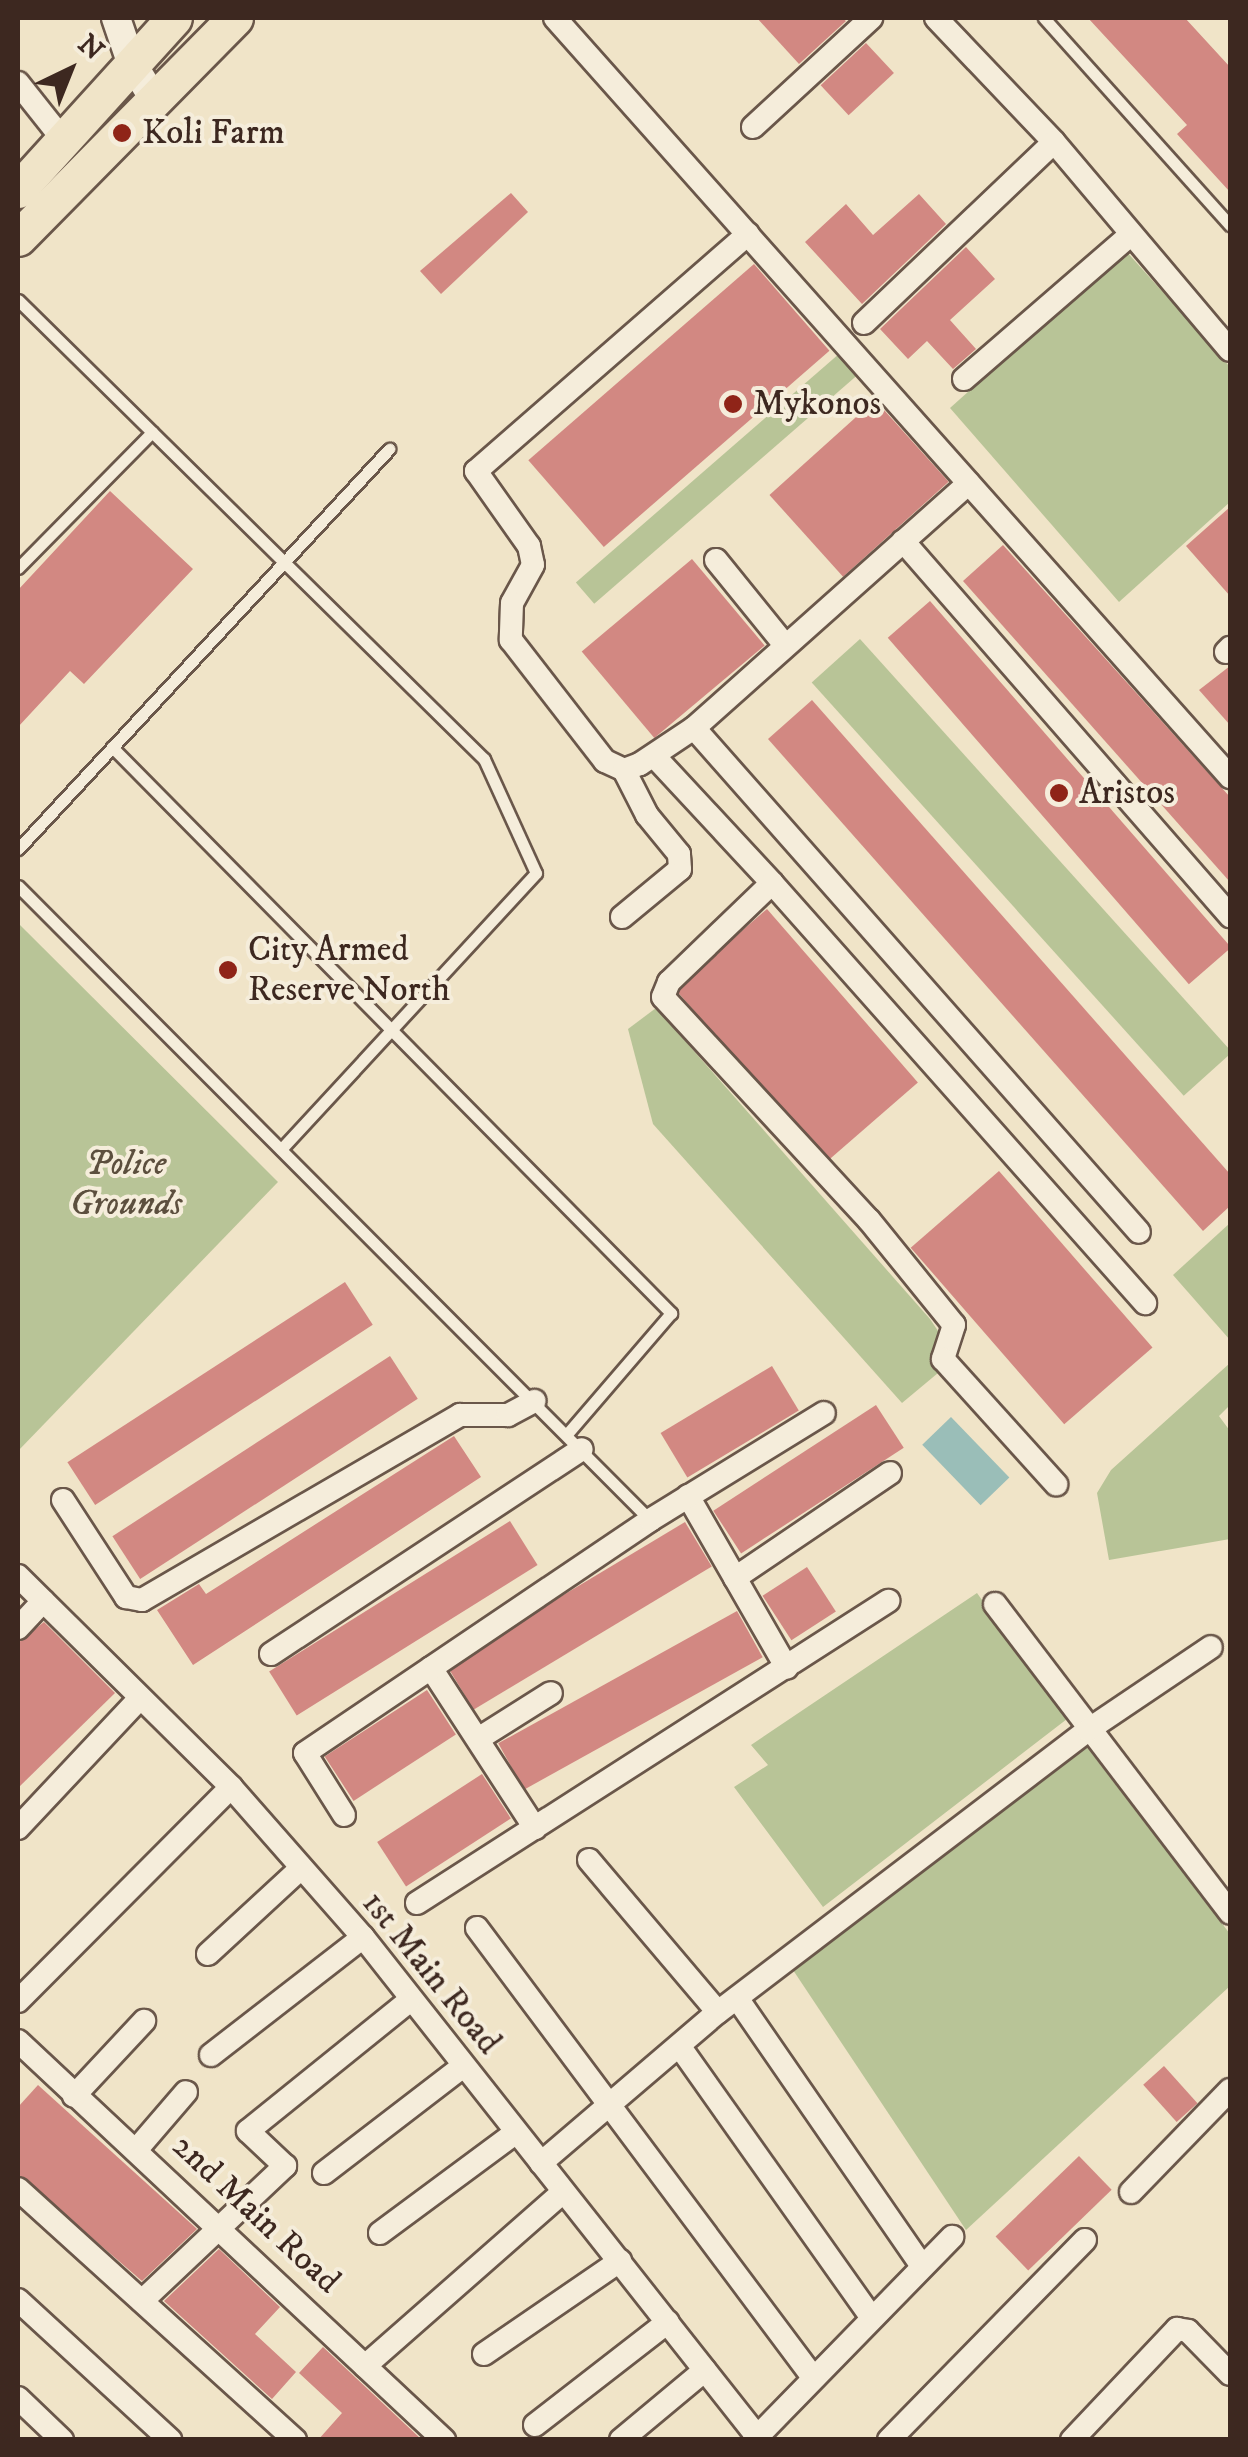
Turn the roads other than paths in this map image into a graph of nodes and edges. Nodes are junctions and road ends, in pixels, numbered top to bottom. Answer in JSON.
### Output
{"nodes":[{"id":1,"x":116,"y":18,"type":"edge"},
{"id":2,"x":174,"y":18,"type":"edge"},
{"id":3,"x":235,"y":18,"type":"edge"},
{"id":4,"x":555,"y":18,"type":"edge"},
{"id":5,"x":871,"y":18,"type":"edge"},
{"id":6,"x":936,"y":18,"type":"edge"},
{"id":7,"x":1044,"y":18,"type":"edge"},
{"id":8,"x":131,"y":62,"type":"junction"},
{"id":9,"x":18,"y":82,"type":"edge"},
{"id":10,"x":154,"y":99,"type":"junction"},
{"id":11,"x":753,"y":127,"type":"dead end"},
{"id":12,"x":65,"y":142,"type":"junction"},
{"id":13,"x":1054,"y":142,"type":"junction"},
{"id":14,"x":18,"y":190,"type":"edge"},
{"id":15,"x":1230,"y":224,"type":"edge"},
{"id":16,"x":748,"y":234,"type":"junction"},
{"id":17,"x":1129,"y":236,"type":"junction"},
{"id":18,"x":18,"y":238,"type":"edge"},
{"id":19,"x":18,"y":300,"type":"edge"},
{"id":20,"x":864,"y":322,"type":"dead end"},
{"id":21,"x":1230,"y":350,"type":"edge"},
{"id":22,"x":964,"y":379,"type":"dead end"},
{"id":23,"x":152,"y":432,"type":"junction"},
{"id":24,"x":388,"y":449,"type":"dead end"},
{"id":25,"x":969,"y":483,"type":"junction"},
{"id":26,"x":902,"y":541,"type":"junction"},
{"id":27,"x":716,"y":560,"type":"dead end"},
{"id":28,"x":284,"y":562,"type":"junction"},
{"id":29,"x":18,"y":568,"type":"edge"},
{"id":30,"x":784,"y":644,"type":"junction"},
{"id":31,"x":694,"y":728,"type":"junction"},
{"id":32,"x":112,"y":747,"type":"junction"},
{"id":33,"x":655,"y":757,"type":"junction"},
{"id":34,"x":624,"y":770,"type":"junction"},
{"id":35,"x":1230,"y":777,"type":"edge"},
{"id":36,"x":18,"y":849,"type":"edge"},
{"id":37,"x":772,"y":883,"type":"junction"},
{"id":38,"x":18,"y":886,"type":"edge"},
{"id":39,"x":1230,"y":916,"type":"edge"},
{"id":40,"x":622,"y":917,"type":"dead end"},
{"id":41,"x":391,"y":1030,"type":"junction"},
{"id":42,"x":281,"y":1149,"type":"junction"},
{"id":43,"x":1139,"y":1232,"type":"dead end"},
{"id":44,"x":1144,"y":1303,"type":"dead end"},
{"id":45,"x":534,"y":1402,"type":"junction"},
{"id":46,"x":824,"y":1412,"type":"dead end"},
{"id":47,"x":574,"y":1441,"type":"junction"},
{"id":48,"x":890,"y":1473,"type":"dead end"},
{"id":49,"x":1056,"y":1484,"type":"dead end"},
{"id":50,"x":688,"y":1496,"type":"junction"},
{"id":51,"x":63,"y":1500,"type":"dead end"},
{"id":52,"x":650,"y":1520,"type":"junction"},
{"id":53,"x":18,"y":1576,"type":"edge"},
{"id":54,"x":735,"y":1578,"type":"junction"},
{"id":55,"x":43,"y":1601,"type":"junction"},
{"id":56,"x":888,"y":1601,"type":"dead end"},
{"id":57,"x":995,"y":1604,"type":"dead end"},
{"id":58,"x":18,"y":1628,"type":"edge"},
{"id":59,"x":1212,"y":1647,"type":"dead end"},
{"id":60,"x":271,"y":1654,"type":"dead end"},
{"id":61,"x":431,"y":1668,"type":"junction"},
{"id":62,"x":787,"y":1668,"type":"junction"},
{"id":63,"x":552,"y":1692,"type":"dead end"},
{"id":64,"x":140,"y":1698,"type":"junction"},
{"id":65,"x":1088,"y":1730,"type":"junction"},
{"id":66,"x":478,"y":1739,"type":"junction"},
{"id":67,"x":231,"y":1788,"type":"junction"},
{"id":68,"x":344,"y":1815,"type":"dead end"},
{"id":69,"x":18,"y":1828,"type":"edge"},
{"id":70,"x":536,"y":1828,"type":"junction"},
{"id":71,"x":590,"y":1860,"type":"dead end"},
{"id":72,"x":298,"y":1871,"type":"junction"},
{"id":73,"x":417,"y":1902,"type":"dead end"},
{"id":74,"x":1230,"y":1913,"type":"edge"},
{"id":75,"x":477,"y":1928,"type":"dead end"},
{"id":76,"x":363,"y":1937,"type":"junction"},
{"id":77,"x":208,"y":1954,"type":"dead end"},
{"id":78,"x":18,"y":2001,"type":"edge"},
{"id":79,"x":409,"y":2002,"type":"junction"},
{"id":80,"x":727,"y":2005,"type":"junction"},
{"id":81,"x":144,"y":2021,"type":"dead end"},
{"id":82,"x":18,"y":2041,"type":"edge"},
{"id":83,"x":680,"y":2047,"type":"junction"},
{"id":84,"x":212,"y":2055,"type":"dead end"},
{"id":85,"x":462,"y":2066,"type":"junction"},
{"id":86,"x":1230,"y":2090,"type":"edge"},
{"id":87,"x":186,"y":2092,"type":"dead end"},
{"id":88,"x":74,"y":2096,"type":"junction"},
{"id":89,"x":608,"y":2102,"type":"junction"},
{"id":90,"x":514,"y":2134,"type":"junction"},
{"id":91,"x":137,"y":2150,"type":"junction"},
{"id":92,"x":541,"y":2163,"type":"junction"},
{"id":93,"x":324,"y":2172,"type":"dead end"},
{"id":94,"x":18,"y":2189,"type":"edge"},
{"id":95,"x":563,"y":2192,"type":"junction"},
{"id":96,"x":1130,"y":2192,"type":"dead end"},
{"id":97,"x":218,"y":2223,"type":"junction"},
{"id":98,"x":380,"y":2233,"type":"dead end"},
{"id":99,"x":952,"y":2237,"type":"dead end"},
{"id":100,"x":1084,"y":2240,"type":"dead end"},
{"id":101,"x":620,"y":2261,"type":"junction"},
{"id":102,"x":920,"y":2263,"type":"junction"},
{"id":103,"x":18,"y":2300,"type":"edge"},
{"id":104,"x":142,"y":2301,"type":"junction"},
{"id":105,"x":870,"y":2315,"type":"junction"},
{"id":106,"x":668,"y":2322,"type":"junction"},
{"id":107,"x":484,"y":2354,"type":"dead end"},
{"id":108,"x":365,"y":2366,"type":"junction"},
{"id":109,"x":705,"y":2370,"type":"junction"},
{"id":110,"x":1230,"y":2374,"type":"edge"},
{"id":111,"x":812,"y":2376,"type":"junction"},
{"id":112,"x":18,"y":2398,"type":"edge"},
{"id":113,"x":534,"y":2425,"type":"dead end"},
{"id":114,"x":757,"y":2438,"type":"edge"},
{"id":115,"x":62,"y":2440,"type":"edge"},
{"id":116,"x":170,"y":2440,"type":"edge"},
{"id":117,"x":295,"y":2440,"type":"edge"},
{"id":118,"x":444,"y":2440,"type":"edge"},
{"id":119,"x":620,"y":2440,"type":"edge"},
{"id":120,"x":888,"y":2440,"type":"edge"},
{"id":121,"x":1072,"y":2440,"type":"edge"}],
"edges":[{"from":1,"to":8,"type":"street"},
{"from":2,"to":8,"type":"main road"},
{"from":3,"to":10,"type":"main road"},
{"from":4,"to":16,"type":"street"},
{"from":5,"to":11,"type":"street"},
{"from":6,"to":13,"type":"street"},
{"from":7,"to":15,"type":"lane"},
{"from":8,"to":10,"type":"street"},
{"from":8,"to":12,"type":"main road"},
{"from":9,"to":12,"type":"street"},
{"from":10,"to":18,"type":"main road"},
{"from":12,"to":14,"type":"main road"},
{"from":13,"to":17,"type":"street"},
{"from":13,"to":20,"type":"street"},
{"from":16,"to":25,"type":"street"},
{"from":16,"to":34,"type":"street"},
{"from":17,"to":21,"type":"street"},
{"from":17,"to":22,"type":"street"},
{"from":19,"to":23,"type":"lane"},
{"from":23,"to":28,"type":"lane"},
{"from":23,"to":29,"type":"lane"},
{"from":24,"to":28,"type":"lane"},
{"from":25,"to":26,"type":"street"},
{"from":25,"to":35,"type":"street"},
{"from":26,"to":30,"type":"street"},
{"from":26,"to":39,"type":"street"},
{"from":27,"to":30,"type":"street"},
{"from":28,"to":32,"type":"lane"},
{"from":28,"to":41,"type":"lane"},
{"from":30,"to":31,"type":"street"},
{"from":31,"to":33,"type":"street"},
{"from":31,"to":43,"type":"street"},
{"from":32,"to":36,"type":"lane"},
{"from":32,"to":41,"type":"lane"},
{"from":33,"to":34,"type":"street"},
{"from":33,"to":37,"type":"street"},
{"from":34,"to":40,"type":"street"},
{"from":37,"to":44,"type":"street"},
{"from":37,"to":49,"type":"street"},
{"from":38,"to":42,"type":"lane"},
{"from":41,"to":42,"type":"lane"},
{"from":41,"to":47,"type":"lane"},
{"from":42,"to":45,"type":"lane"},
{"from":45,"to":47,"type":"lane"},
{"from":45,"to":51,"type":"street"},
{"from":46,"to":50,"type":"street"},
{"from":47,"to":52,"type":"lane"},
{"from":47,"to":60,"type":"street"},
{"from":48,"to":54,"type":"street"},
{"from":50,"to":52,"type":"street"},
{"from":50,"to":54,"type":"street"},
{"from":52,"to":61,"type":"street"},
{"from":53,"to":55,"type":"street","name":"1st Main Road"},
{"from":54,"to":62,"type":"street"},
{"from":55,"to":58,"type":"street"},
{"from":55,"to":64,"type":"street","name":"1st Main Road"},
{"from":56,"to":62,"type":"street"},
{"from":57,"to":65,"type":"street"},
{"from":59,"to":65,"type":"street"},
{"from":61,"to":66,"type":"street"},
{"from":61,"to":68,"type":"street"},
{"from":62,"to":70,"type":"street"},
{"from":63,"to":66,"type":"street"},
{"from":64,"to":67,"type":"street","name":"1st Main Road"},
{"from":64,"to":69,"type":"street"},
{"from":65,"to":74,"type":"street"},
{"from":65,"to":80,"type":"street"},
{"from":66,"to":70,"type":"street"},
{"from":67,"to":72,"type":"street","name":"1st Main Road"},
{"from":67,"to":78,"type":"street"},
{"from":70,"to":73,"type":"street"},
{"from":71,"to":80,"type":"street"},
{"from":72,"to":76,"type":"street","name":"1st Main Road"},
{"from":72,"to":77,"type":"street"},
{"from":75,"to":89,"type":"street"},
{"from":76,"to":79,"type":"street","name":"1st Main Road"},
{"from":76,"to":84,"type":"street"},
{"from":79,"to":85,"type":"street","name":"1st Main Road"},
{"from":79,"to":97,"type":"street"},
{"from":80,"to":83,"type":"street"},
{"from":80,"to":102,"type":"street"},
{"from":81,"to":88,"type":"street"},
{"from":82,"to":88,"type":"street","name":"2nd Main Road"},
{"from":83,"to":89,"type":"street"},
{"from":83,"to":105,"type":"street"},
{"from":85,"to":90,"type":"street","name":"1st Main Road"},
{"from":85,"to":93,"type":"street"},
{"from":86,"to":96,"type":"street"},
{"from":87,"to":91,"type":"street"},
{"from":88,"to":91,"type":"street","name":"2nd Main Road"},
{"from":89,"to":92,"type":"street"},
{"from":89,"to":111,"type":"street"},
{"from":90,"to":92,"type":"street","name":"1st Main Road"},
{"from":90,"to":98,"type":"street"},
{"from":91,"to":97,"type":"street","name":"2nd Main Road"},
{"from":92,"to":95,"type":"street","name":"1st Main Road"},
{"from":94,"to":104,"type":"street"},
{"from":95,"to":101,"type":"street","name":"1st Main Road"},
{"from":95,"to":108,"type":"street"},
{"from":97,"to":104,"type":"street"},
{"from":97,"to":108,"type":"street","name":"2nd Main Road"},
{"from":99,"to":102,"type":"street"},
{"from":100,"to":120,"type":"street"},
{"from":101,"to":106,"type":"street","name":"1st Main Road"},
{"from":101,"to":107,"type":"street"},
{"from":102,"to":105,"type":"street"},
{"from":103,"to":116,"type":"street"},
{"from":104,"to":117,"type":"street"},
{"from":105,"to":111,"type":"street"},
{"from":106,"to":109,"type":"street","name":"1st Main Road"},
{"from":106,"to":113,"type":"street"},
{"from":108,"to":118,"type":"street","name":"2nd Main Road"},
{"from":109,"to":114,"type":"street","name":"1st Main Road"},
{"from":109,"to":119,"type":"street"},
{"from":110,"to":121,"type":"street"},
{"from":111,"to":114,"type":"street"},
{"from":112,"to":115,"type":"street"}]}
